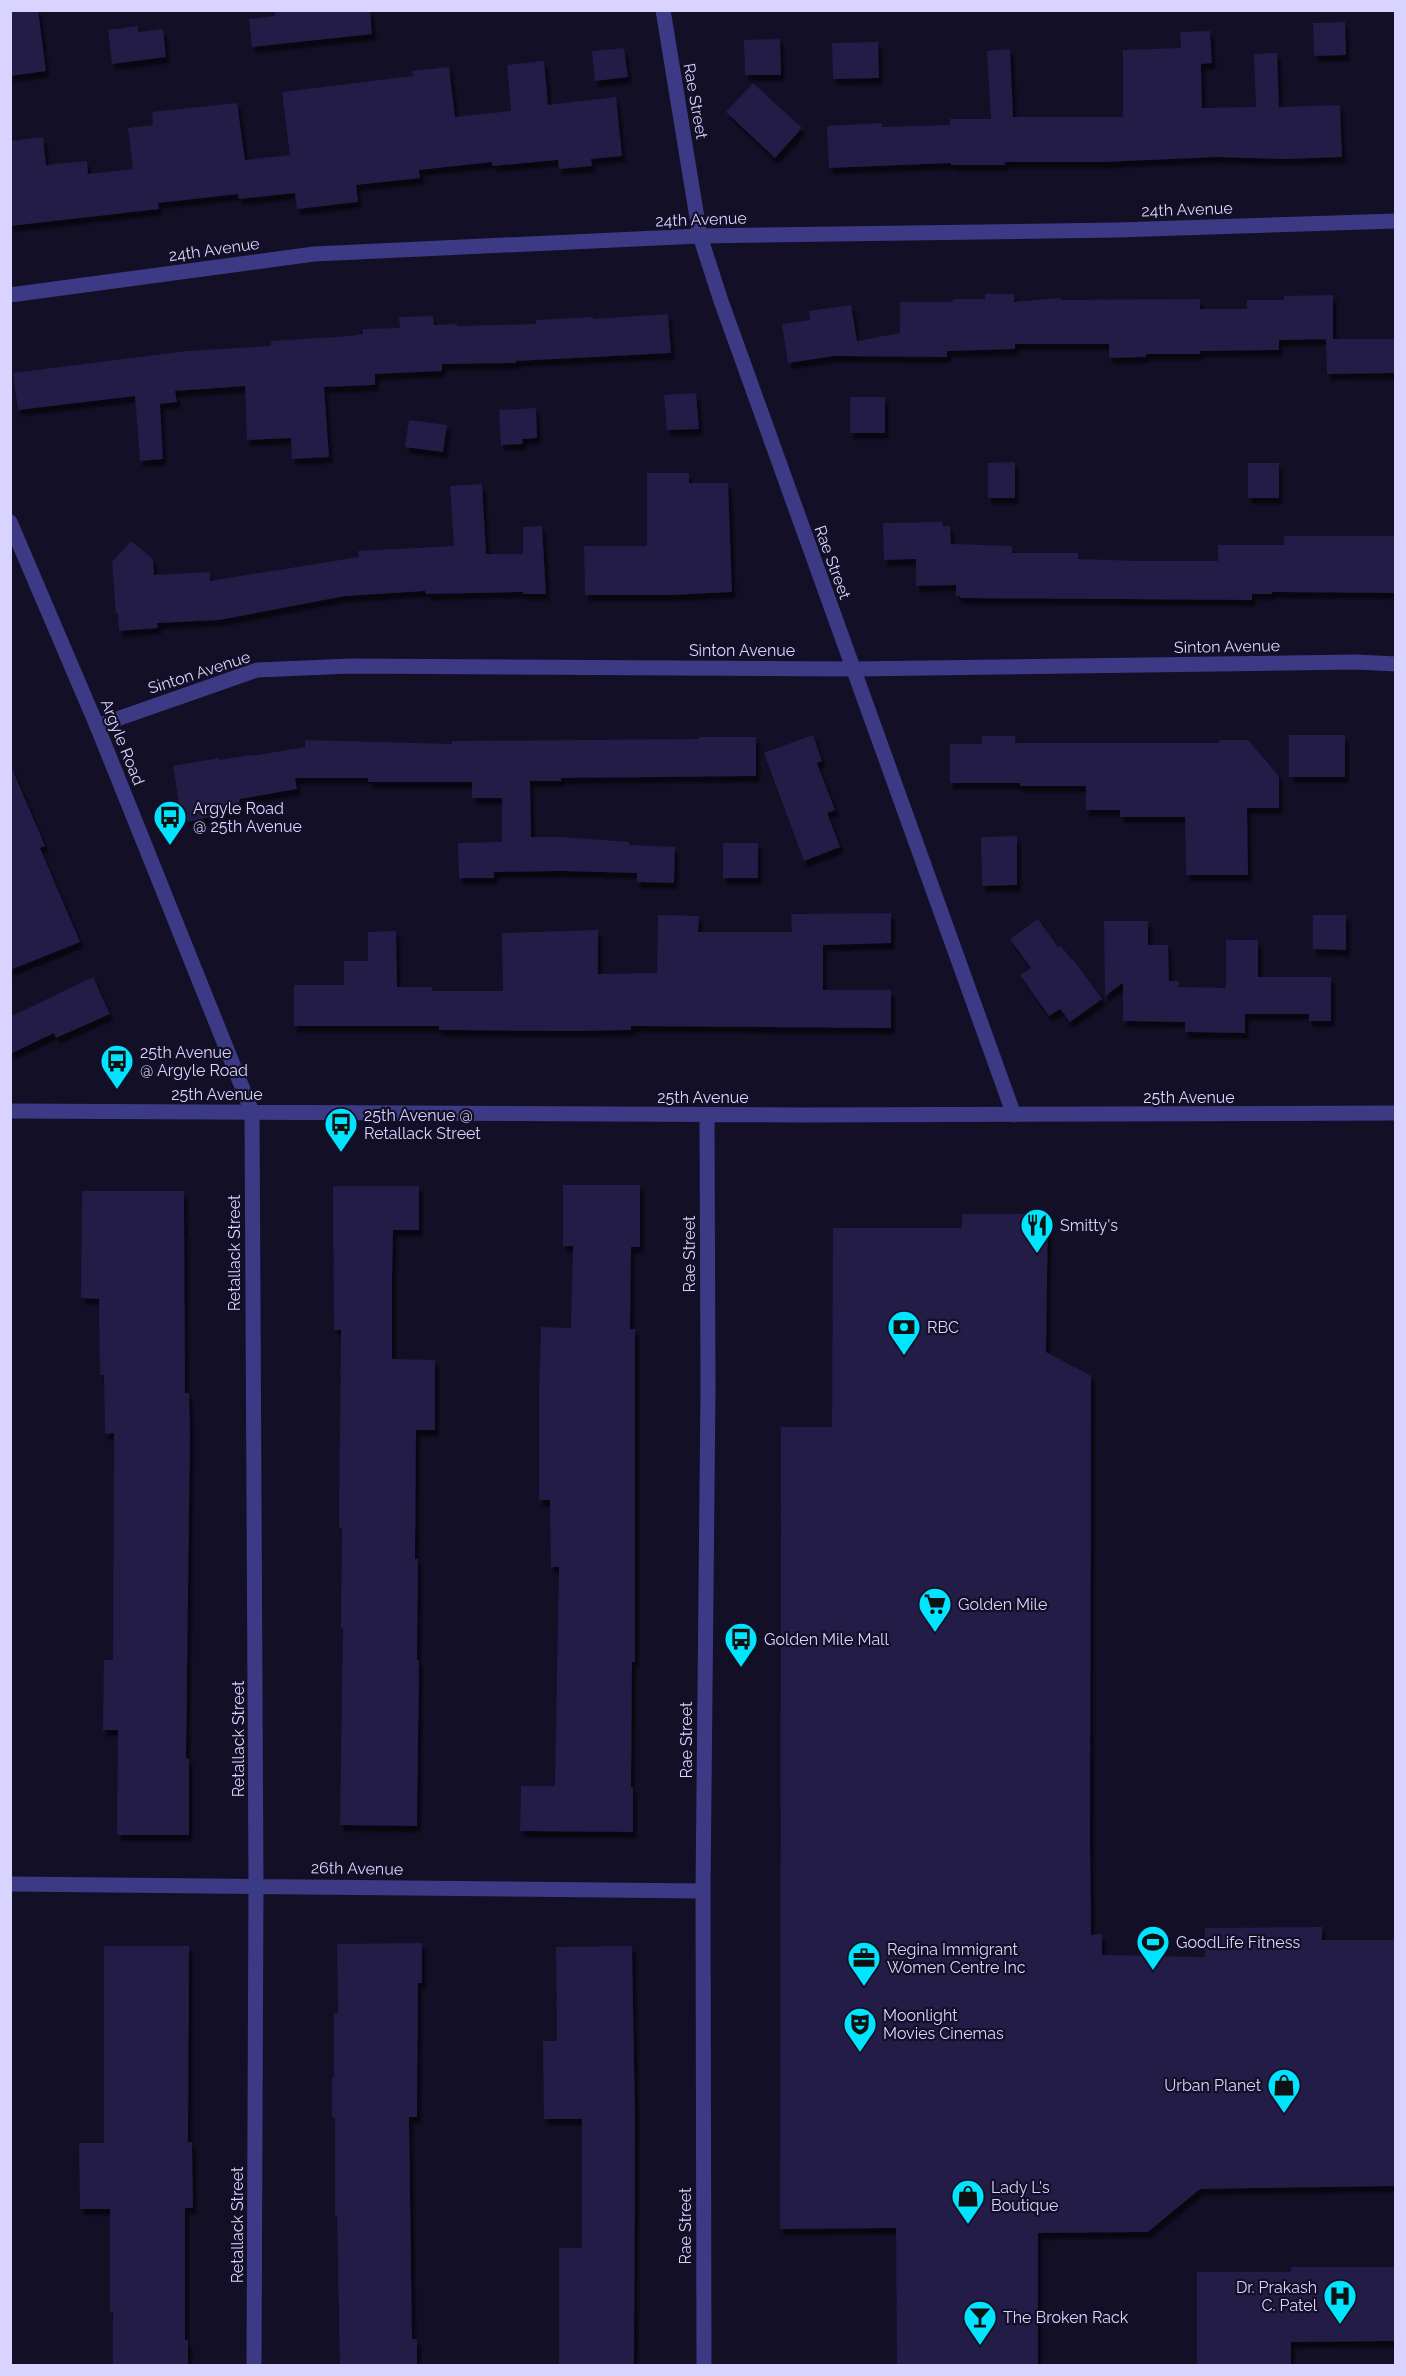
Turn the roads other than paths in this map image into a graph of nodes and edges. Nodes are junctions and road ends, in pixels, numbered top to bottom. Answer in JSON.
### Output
{"nodes":[{"id":1,"x":663,"y":10,"type":"edge"},
{"id":2,"x":1395,"y":221,"type":"edge"},
{"id":3,"x":700,"y":236,"type":"junction"},
{"id":4,"x":10,"y":296,"type":"edge"},
{"id":5,"x":10,"y":522,"type":"edge"},
{"id":6,"x":1395,"y":664,"type":"edge"},
{"id":7,"x":853,"y":669,"type":"junction"},
{"id":8,"x":98,"y":726,"type":"junction"},
{"id":9,"x":10,"y":1111,"type":"edge"},
{"id":10,"x":252,"y":1112,"type":"junction"},
{"id":11,"x":1395,"y":1113,"type":"edge"},
{"id":12,"x":707,"y":1115,"type":"junction"},
{"id":13,"x":1014,"y":1115,"type":"junction"},
{"id":14,"x":10,"y":1884,"type":"edge"},
{"id":15,"x":256,"y":1885,"type":"junction"},
{"id":16,"x":703,"y":1891,"type":"junction"},
{"id":17,"x":254,"y":2366,"type":"edge"},
{"id":18,"x":704,"y":2366,"type":"edge"}],
"edges":[{"from":1,"to":3,"type":"street","name":"Rae Street"},
{"from":2,"to":3,"type":"street","name":"24th Avenue"},
{"from":3,"to":4,"type":"street","name":"24th Avenue"},
{"from":3,"to":7,"type":"street","name":"Rae Street"},
{"from":5,"to":8,"type":"street","name":"Argyle Road"},
{"from":6,"to":7,"type":"street","name":"Sinton Avenue"},
{"from":7,"to":8,"type":"street","name":"Sinton Avenue"},
{"from":7,"to":13,"type":"street","name":"Rae Street"},
{"from":8,"to":10,"type":"street","name":"Argyle Road"},
{"from":9,"to":10,"type":"street","name":"25th Avenue"},
{"from":10,"to":12,"type":"street","name":"25th Avenue"},
{"from":10,"to":15,"type":"street","name":"Retallack Street"},
{"from":11,"to":13,"type":"street","name":"25th Avenue"},
{"from":12,"to":13,"type":"street","name":"25th Avenue"},
{"from":12,"to":16,"type":"street","name":"Rae Street"},
{"from":14,"to":15,"type":"street","name":"26th Avenue"},
{"from":15,"to":16,"type":"street","name":"26th Avenue"},
{"from":15,"to":17,"type":"street","name":"Retallack Street"},
{"from":16,"to":18,"type":"street","name":"Rae Street"}]}
